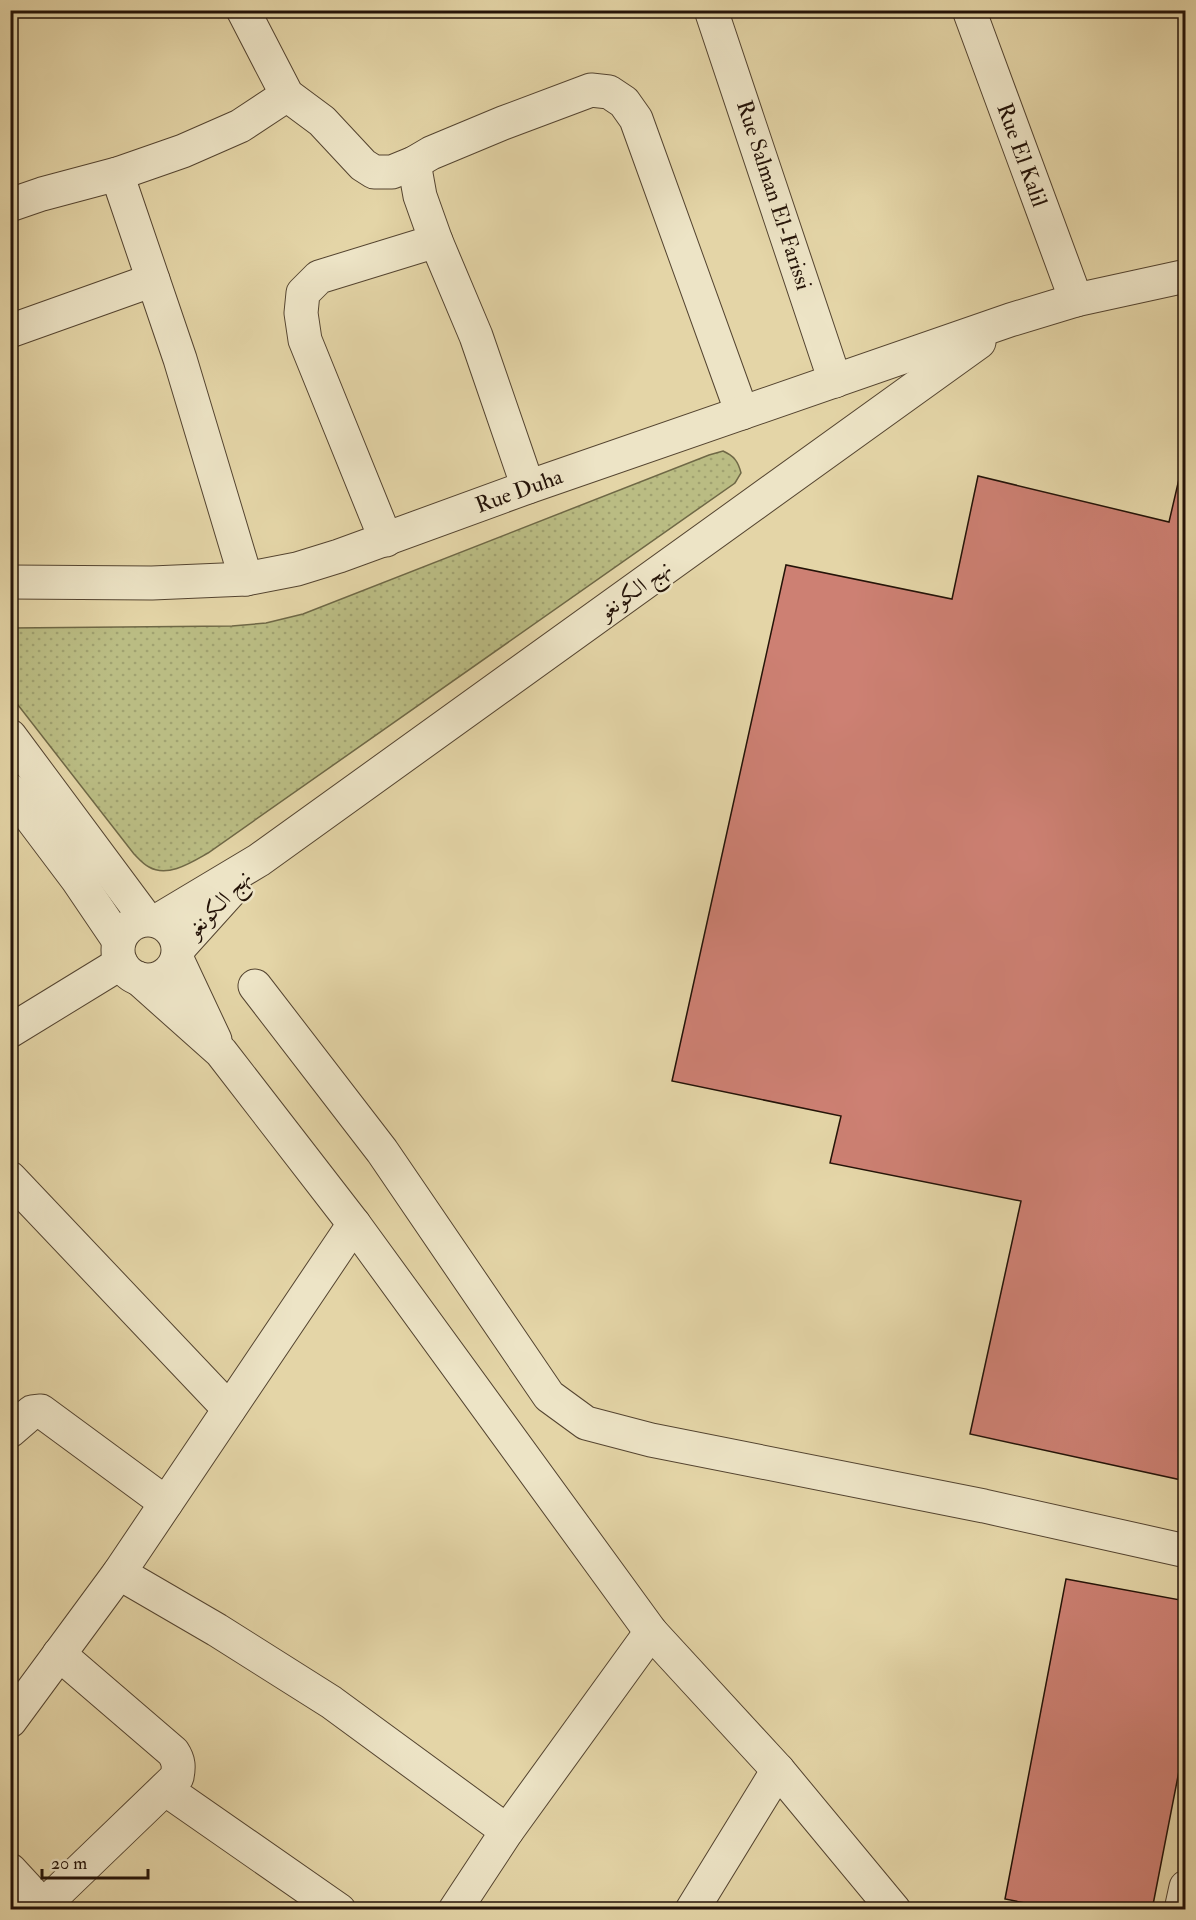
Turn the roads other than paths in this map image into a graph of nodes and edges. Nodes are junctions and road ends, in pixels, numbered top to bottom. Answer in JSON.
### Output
{"nodes":[{"id":1,"x":243,"y":10,"type":"edge"},
{"id":2,"x":711,"y":10,"type":"edge"},
{"id":3,"x":969,"y":10,"type":"edge"},
{"id":4,"x":287,"y":95,"type":"junction"},
{"id":5,"x":414,"y":163,"type":"junction"},
{"id":6,"x":117,"y":174,"type":"junction"},
{"id":7,"x":10,"y":205,"type":"edge"},
{"id":8,"x":436,"y":241,"type":"junction"},
{"id":9,"x":1185,"y":276,"type":"edge"},
{"id":10,"x":153,"y":280,"type":"junction"},
{"id":11,"x":1076,"y":300,"type":"junction"},
{"id":12,"x":1010,"y":320,"type":"junction"},
{"id":13,"x":10,"y":331,"type":"edge"},
{"id":14,"x":835,"y":381,"type":"junction"},
{"id":15,"x":742,"y":413,"type":"junction"},
{"id":16,"x":528,"y":487,"type":"junction"},
{"id":17,"x":386,"y":540,"type":"junction"},
{"id":18,"x":246,"y":579,"type":"junction"},
{"id":19,"x":12,"y":581,"type":"edge"},
{"id":20,"x":14,"y":749,"type":"edge"},
{"id":21,"x":10,"y":790,"type":"edge"},
{"id":22,"x":259,"y":860,"type":"junction"},
{"id":23,"x":152,"y":920,"type":"junction"},
{"id":24,"x":178,"y":953,"type":"junction"},
{"id":25,"x":126,"y":961,"type":"junction"},
{"id":26,"x":255,"y":986,"type":"dead end"},
{"id":27,"x":10,"y":1031,"type":"edge"},
{"id":28,"x":221,"y":1053,"type":"junction"},
{"id":29,"x":10,"y":1178,"type":"edge"},
{"id":30,"x":354,"y":1224,"type":"junction"},
{"id":31,"x":229,"y":1409,"type":"junction"},
{"id":32,"x":10,"y":1431,"type":"edge"},
{"id":33,"x":165,"y":1503,"type":"junction"},
{"id":34,"x":1185,"y":1551,"type":"edge"},
{"id":35,"x":119,"y":1573,"type":"junction"},
{"id":36,"x":651,"y":1632,"type":"junction"},
{"id":37,"x":59,"y":1654,"type":"junction"},
{"id":38,"x":10,"y":1721,"type":"edge"},
{"id":39,"x":778,"y":1770,"type":"junction"},
{"id":40,"x":165,"y":1789,"type":"junction"},
{"id":41,"x":507,"y":1831,"type":"junction"},
{"id":42,"x":10,"y":1870,"type":"edge"},
{"id":43,"x":1185,"y":1887,"type":"edge"},
{"id":44,"x":45,"y":1908,"type":"edge"},
{"id":45,"x":339,"y":1910,"type":"edge"},
{"id":46,"x":455,"y":1910,"type":"edge"},
{"id":47,"x":692,"y":1910,"type":"edge"},
{"id":48,"x":894,"y":1910,"type":"edge"},
{"id":49,"x":1181,"y":1910,"type":"edge"}],
"edges":[{"from":1,"to":4,"type":"street"},
{"from":2,"to":14,"type":"street","name":"Rue Salman El-Farissi"},
{"from":3,"to":11,"type":"street","name":"Rue El Kalil"},
{"from":4,"to":5,"type":"street"},
{"from":4,"to":6,"type":"street"},
{"from":5,"to":8,"type":"street"},
{"from":5,"to":15,"type":"street"},
{"from":6,"to":7,"type":"street"},
{"from":6,"to":10,"type":"street"},
{"from":8,"to":16,"type":"street"},
{"from":8,"to":17,"type":"street"},
{"from":9,"to":11,"type":"street","name":"Rue Duha"},
{"from":10,"to":13,"type":"street"},
{"from":10,"to":18,"type":"street"},
{"from":11,"to":12,"type":"street","name":"Rue Duha"},
{"from":12,"to":14,"type":"street","name":"Rue Duha"},
{"from":12,"to":22,"type":"street","name":"نهج الكونغو"},
{"from":14,"to":15,"type":"street","name":"Rue Duha"},
{"from":15,"to":16,"type":"street","name":"Rue Duha"},
{"from":16,"to":17,"type":"street","name":"Rue Duha"},
{"from":17,"to":18,"type":"street","name":"Rue Duha"},
{"from":18,"to":19,"type":"street","name":"Rue Duha"},
{"from":20,"to":23,"type":"street"},
{"from":21,"to":25,"type":"street"},
{"from":22,"to":23,"type":"street","name":"نهج الكونغو"},
{"from":22,"to":24,"type":"street","name":"نهج الكونغو"},
{"from":23,"to":24,"type":"street"},
{"from":23,"to":25,"type":"street"},
{"from":24,"to":25,"type":"street"},
{"from":24,"to":28,"type":"street"},
{"from":25,"to":27,"type":"street"},
{"from":25,"to":28,"type":"street"},
{"from":26,"to":34,"type":"street"},
{"from":28,"to":30,"type":"street"},
{"from":29,"to":31,"type":"street"},
{"from":30,"to":31,"type":"street"},
{"from":30,"to":36,"type":"street"},
{"from":31,"to":33,"type":"street"},
{"from":32,"to":33,"type":"street"},
{"from":33,"to":35,"type":"street"},
{"from":35,"to":37,"type":"street"},
{"from":35,"to":41,"type":"street"},
{"from":36,"to":39,"type":"street"},
{"from":36,"to":41,"type":"street"},
{"from":37,"to":38,"type":"street"},
{"from":37,"to":40,"type":"street"},
{"from":39,"to":47,"type":"street"},
{"from":39,"to":48,"type":"street"},
{"from":40,"to":44,"type":"street"},
{"from":40,"to":45,"type":"street"},
{"from":41,"to":46,"type":"street"},
{"from":42,"to":44,"type":"street"},
{"from":43,"to":49,"type":"street"}]}
